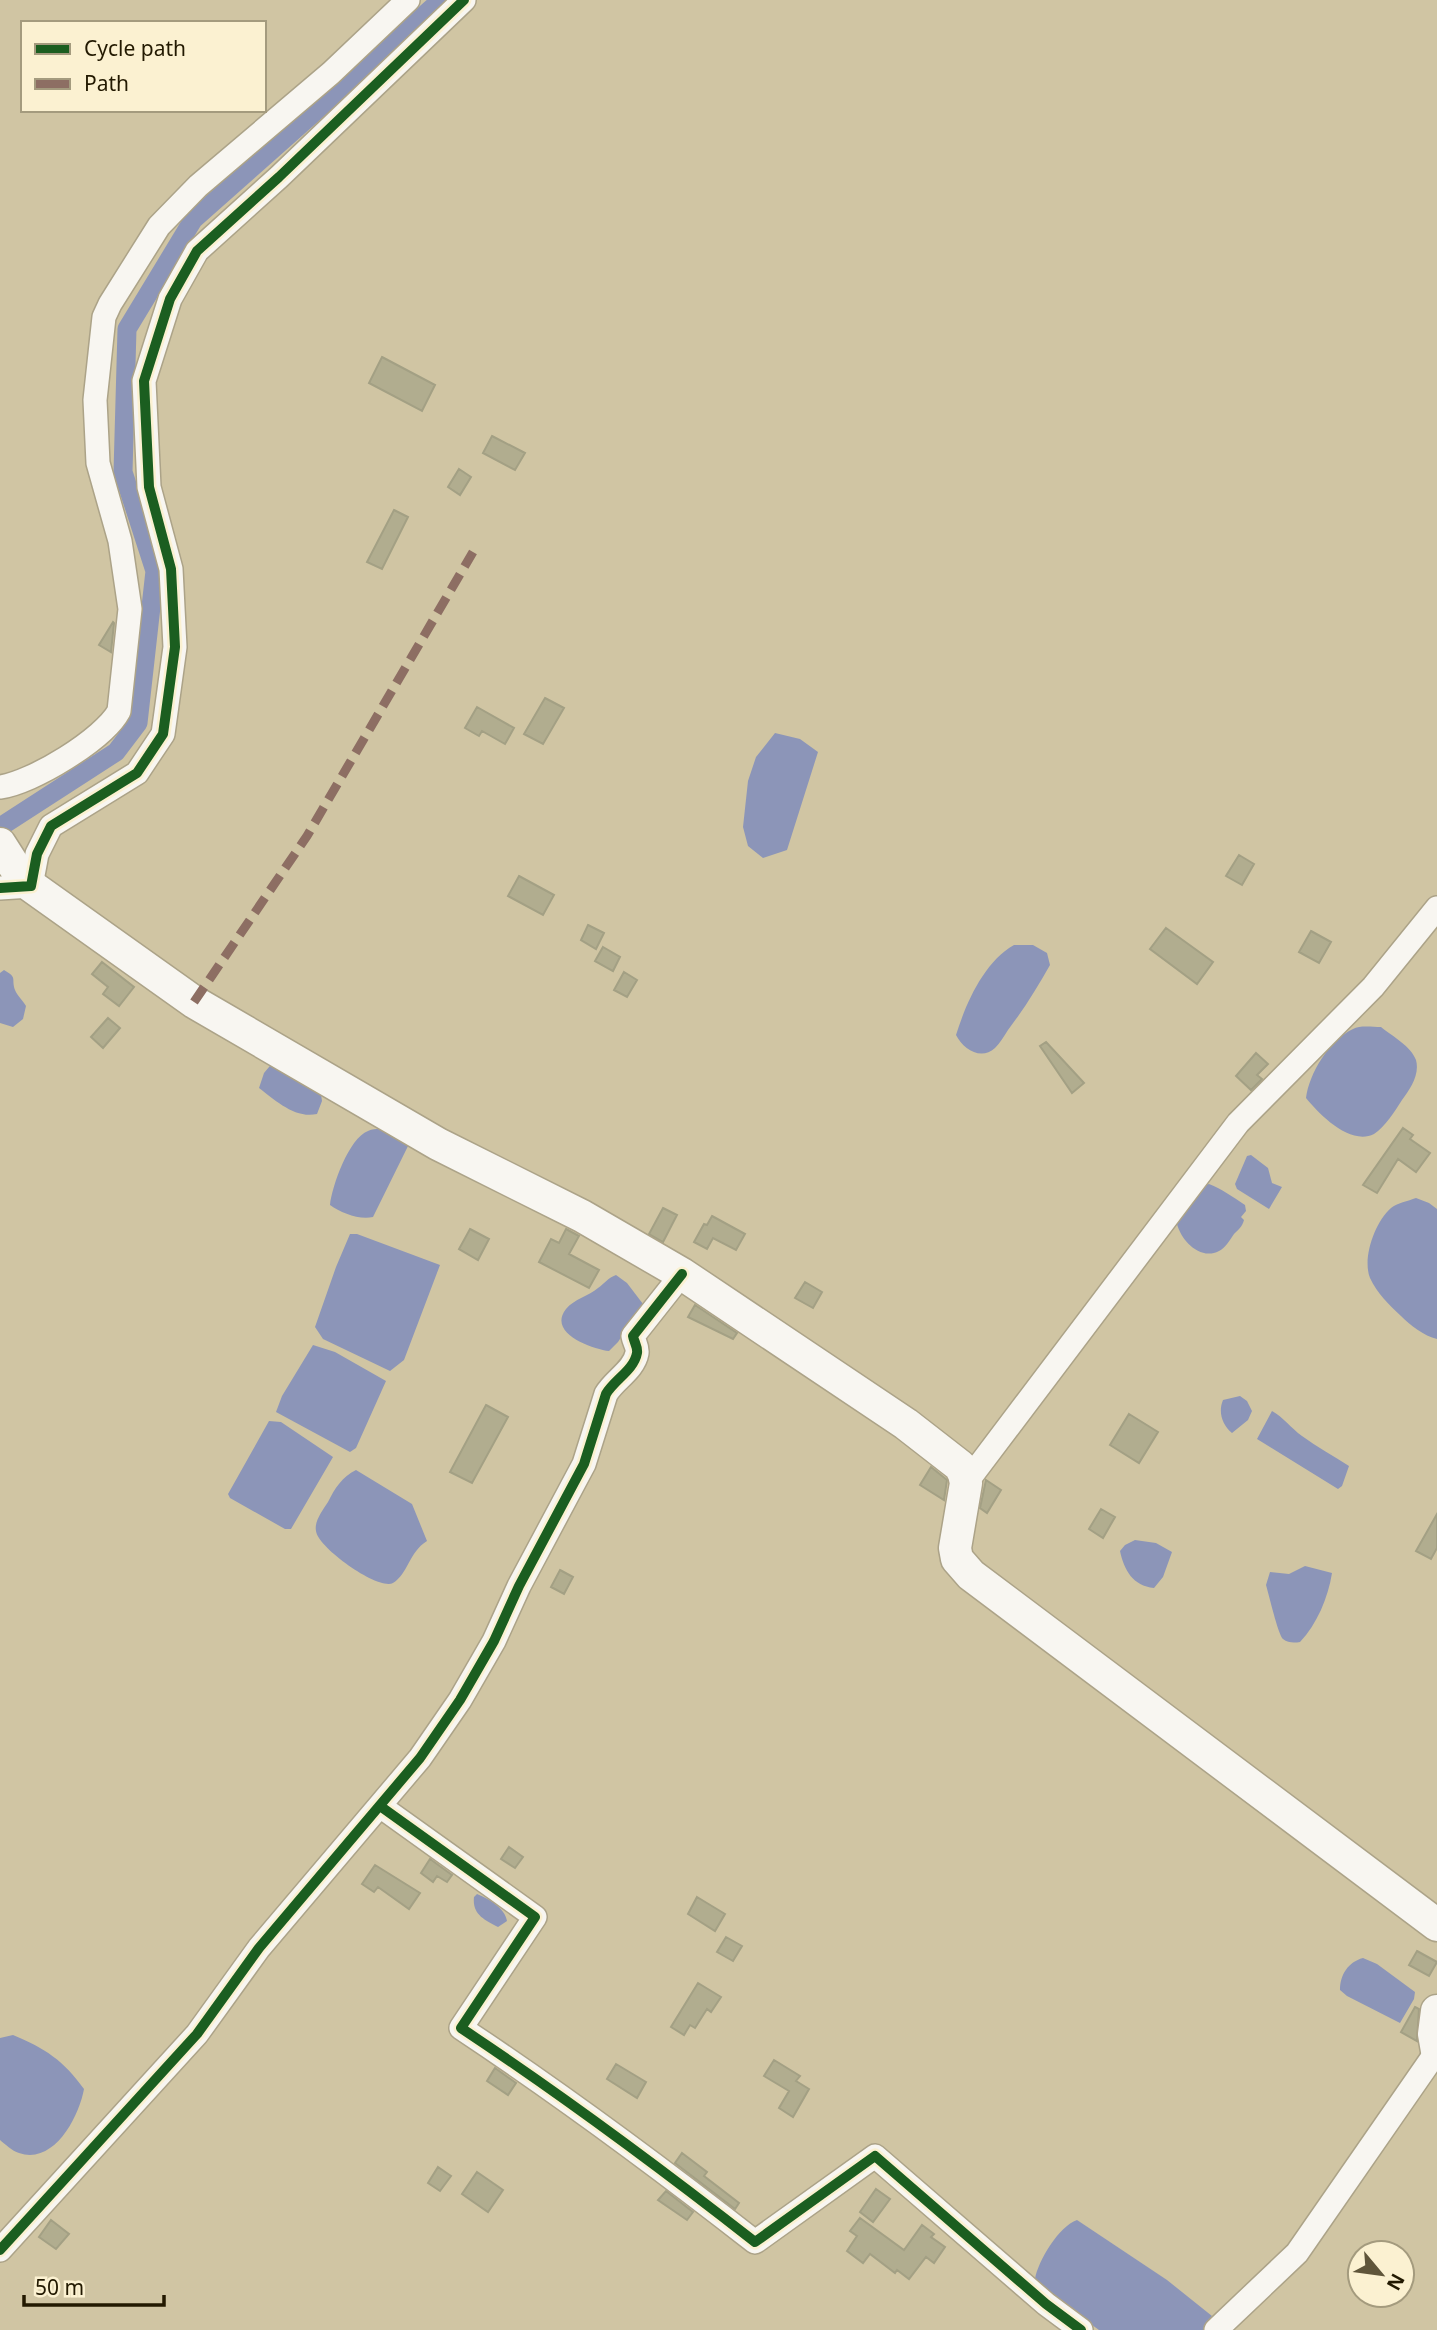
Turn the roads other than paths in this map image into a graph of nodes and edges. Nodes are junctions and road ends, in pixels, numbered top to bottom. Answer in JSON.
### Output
{"nodes":[{"id":1,"x":408,"y":0,"type":"edge"},
{"id":2,"x":464,"y":0,"type":"edge"},
{"id":3,"x":0,"y":787,"type":"edge"},
{"id":4,"x":12,"y":872,"type":"edge"},
{"id":5,"x":1437,"y":908,"type":"edge"},
{"id":6,"x":682,"y":1274,"type":"junction"},
{"id":7,"x":966,"y":1483,"type":"junction"},
{"id":8,"x":380,"y":1806,"type":"junction"},
{"id":9,"x":1437,"y":1925,"type":"edge"},
{"id":10,"x":1437,"y":2011,"type":"edge"},
{"id":11,"x":1437,"y":2051,"type":"edge"},
{"id":12,"x":0,"y":2250,"type":"edge"},
{"id":13,"x":1081,"y":2330,"type":"edge"},
{"id":14,"x":1216,"y":2330,"type":"edge"}],
"edges":[{"from":1,"to":3,"type":"street"},
{"from":2,"to":4,"type":"street"},
{"from":4,"to":6,"type":"main road"},
{"from":5,"to":7,"type":"street"},
{"from":6,"to":7,"type":"main road"},
{"from":6,"to":8,"type":"street"},
{"from":7,"to":9,"type":"main road"},
{"from":8,"to":12,"type":"street"},
{"from":8,"to":13,"type":"street"},
{"from":10,"to":11,"type":"main road"},
{"from":11,"to":14,"type":"street"}]}
